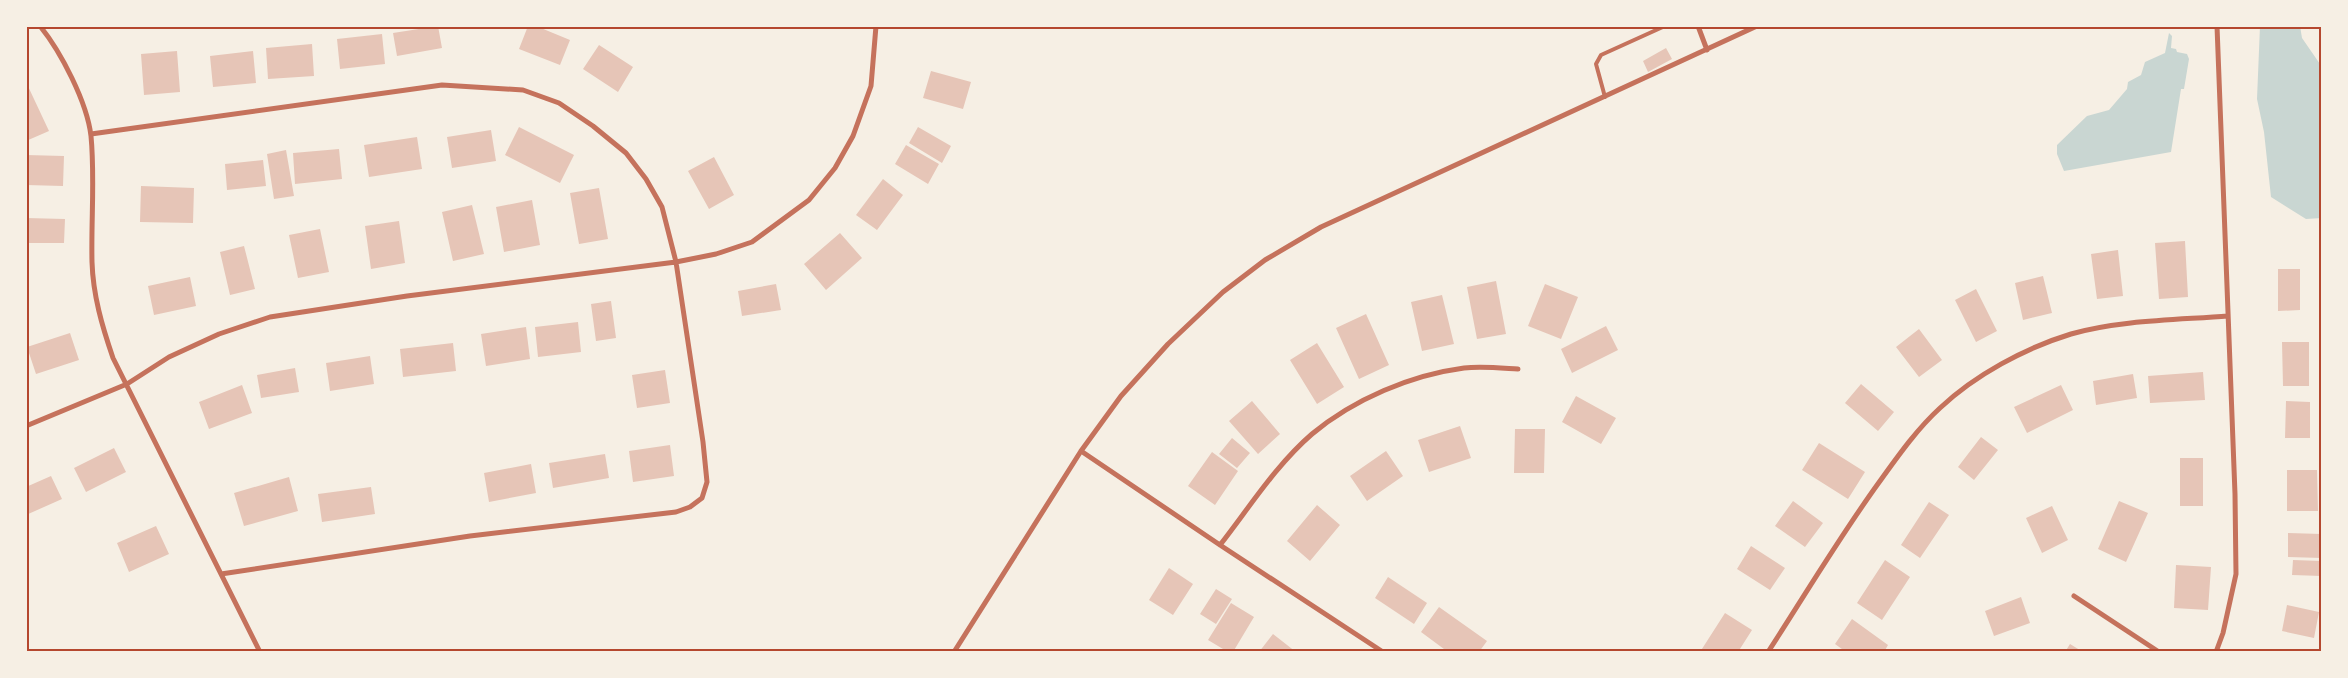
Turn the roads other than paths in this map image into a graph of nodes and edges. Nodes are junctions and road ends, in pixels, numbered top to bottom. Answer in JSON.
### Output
{"nodes":[{"id":1,"x":40,"y":26,"type":"edge"},
{"id":2,"x":876,"y":26,"type":"edge"},
{"id":3,"x":1665,"y":26,"type":"edge"},
{"id":4,"x":1698,"y":26,"type":"edge"},
{"id":5,"x":1757,"y":26,"type":"edge"},
{"id":6,"x":2217,"y":26,"type":"edge"},
{"id":7,"x":1707,"y":50,"type":"junction"},
{"id":8,"x":1605,"y":97,"type":"junction"},
{"id":9,"x":91,"y":134,"type":"junction"},
{"id":10,"x":676,"y":262,"type":"junction"},
{"id":11,"x":2228,"y":316,"type":"junction"},
{"id":12,"x":1518,"y":369,"type":"dead end"},
{"id":13,"x":127,"y":384,"type":"junction"},
{"id":14,"x":26,"y":426,"type":"edge"},
{"id":15,"x":1081,"y":451,"type":"junction"},
{"id":16,"x":1220,"y":545,"type":"junction"},
{"id":17,"x":221,"y":574,"type":"junction"},
{"id":18,"x":2074,"y":596,"type":"dead end"},
{"id":19,"x":260,"y":652,"type":"edge"},
{"id":20,"x":954,"y":652,"type":"edge"},
{"id":21,"x":1383,"y":652,"type":"edge"},
{"id":22,"x":1768,"y":652,"type":"edge"},
{"id":23,"x":2159,"y":652,"type":"edge"},
{"id":24,"x":2216,"y":652,"type":"edge"}],
"edges":[{"from":1,"to":9,"type":"street"},
{"from":2,"to":10,"type":"street"},
{"from":3,"to":8,"type":"lane"},
{"from":4,"to":7,"type":"street"},
{"from":5,"to":7,"type":"street"},
{"from":6,"to":11,"type":"street"},
{"from":7,"to":8,"type":"street"},
{"from":8,"to":15,"type":"street"},
{"from":9,"to":10,"type":"street"},
{"from":9,"to":13,"type":"street"},
{"from":10,"to":13,"type":"street"},
{"from":10,"to":17,"type":"street"},
{"from":11,"to":22,"type":"street"},
{"from":11,"to":24,"type":"street"},
{"from":12,"to":16,"type":"street"},
{"from":13,"to":14,"type":"street"},
{"from":13,"to":17,"type":"street"},
{"from":15,"to":16,"type":"street"},
{"from":15,"to":20,"type":"street"},
{"from":16,"to":21,"type":"street"},
{"from":17,"to":19,"type":"street"},
{"from":18,"to":23,"type":"street"}]}
